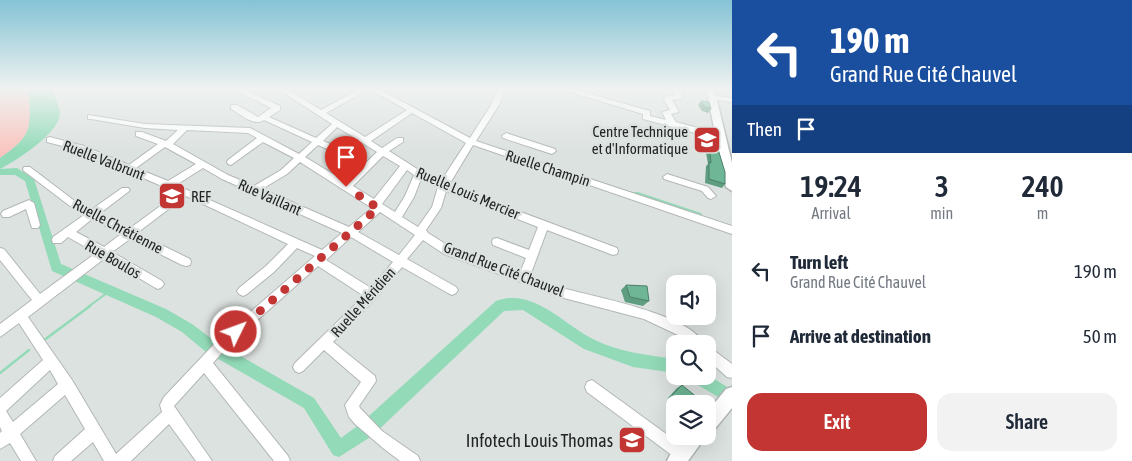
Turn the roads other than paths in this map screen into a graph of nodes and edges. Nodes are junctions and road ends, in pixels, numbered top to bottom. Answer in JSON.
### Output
{"nodes":[{"id":1,"x":240,"y":110,"type":"edge"},
{"id":2,"x":275,"y":110,"type":"edge"},
{"id":3,"x":315,"y":110,"type":"edge"},
{"id":4,"x":327,"y":110,"type":"edge"},
{"id":5,"x":412,"y":110,"type":"joint"},
{"id":6,"x":491,"y":110,"type":"edge"},
{"id":7,"x":635,"y":110,"type":"edge"},
{"id":8,"x":674,"y":110,"type":"edge"},
{"id":9,"x":713,"y":110,"type":"edge"},
{"id":10,"x":321,"y":113,"type":"junction"},
{"id":11,"x":91,"y":117,"type":"dead end"},
{"id":12,"x":261,"y":119,"type":"junction"},
{"id":13,"x":337,"y":123,"type":"junction"},
{"id":14,"x":674,"y":126,"type":"junction"},
{"id":15,"x":184,"y":129,"type":"junction"},
{"id":16,"x":250,"y":131,"type":"junction"},
{"id":17,"x":139,"y":134,"type":"dead end"},
{"id":18,"x":506,"y":136,"type":"dead end"},
{"id":19,"x":721,"y":136,"type":"junction"},
{"id":20,"x":263,"y":138,"type":"junction"},
{"id":21,"x":364,"y":139,"type":"junction"},
{"id":22,"x":50,"y":140,"type":"dead end"},
{"id":23,"x":400,"y":140,"type":"dead end"},
{"id":24,"x":470,"y":141,"type":"junction"},
{"id":25,"x":317,"y":142,"type":"junction"},
{"id":26,"x":166,"y":144,"type":"junction"},
{"id":27,"x":383,"y":151,"type":"junction"},
{"id":28,"x":552,"y":152,"type":"dead end"},
{"id":29,"x":300,"y":158,"type":"junction"},
{"id":30,"x":231,"y":162,"type":"dead end"},
{"id":31,"x":203,"y":164,"type":"junction"},
{"id":32,"x":729,"y":164,"type":"edge"},
{"id":33,"x":406,"y":165,"type":"junction"},
{"id":34,"x":27,"y":169,"type":"dead end"},
{"id":35,"x":129,"y":169,"type":"junction"},
{"id":36,"x":419,"y":174,"type":"junction"},
{"id":37,"x":667,"y":177,"type":"dead end"},
{"id":38,"x":169,"y":185,"type":"junction"},
{"id":39,"x":443,"y":186,"type":"junction"},
{"id":40,"x":346,"y":187,"type":"junction"},
{"id":41,"x":732,"y":187,"type":"edge"},
{"id":42,"x":125,"y":190,"type":"dead end"},
{"id":43,"x":254,"y":190,"type":"junction"},
{"id":44,"x":185,"y":192,"type":"junction"},
{"id":45,"x":711,"y":196,"type":"dead end"},
{"id":46,"x":376,"y":207,"type":"junction"},
{"id":47,"x":6,"y":214,"type":"dead end"},
{"id":48,"x":92,"y":215,"type":"junction"},
{"id":49,"x":396,"y":218,"type":"junction"},
{"id":50,"x":35,"y":225,"type":"dead end"},
{"id":51,"x":544,"y":225,"type":"junction"},
{"id":52,"x":732,"y":230,"type":"edge"},
{"id":53,"x":68,"y":232,"type":"junction"},
{"id":54,"x":350,"y":232,"type":"junction"},
{"id":55,"x":421,"y":232,"type":"junction"},
{"id":56,"x":130,"y":234,"type":"junction"},
{"id":57,"x":57,"y":240,"type":"dead end"},
{"id":58,"x":296,"y":242,"type":"junction"},
{"id":59,"x":497,"y":242,"type":"dead end"},
{"id":60,"x":613,"y":251,"type":"dead end"},
{"id":61,"x":0,"y":252,"type":"edge"},
{"id":62,"x":103,"y":254,"type":"junction"},
{"id":63,"x":533,"y":256,"type":"junction"},
{"id":64,"x":320,"y":257,"type":"junction"},
{"id":65,"x":400,"y":260,"type":"junction"},
{"id":66,"x":186,"y":262,"type":"dead end"},
{"id":67,"x":524,"y":277,"type":"junction"},
{"id":68,"x":158,"y":284,"type":"dead end"},
{"id":69,"x":452,"y":290,"type":"dead end"},
{"id":70,"x":242,"y":291,"type":"dead end"},
{"id":71,"x":372,"y":295,"type":"junction"},
{"id":72,"x":39,"y":302,"type":"junction"},
{"id":73,"x":21,"y":316,"type":"junction"},
{"id":74,"x":0,"y":331,"type":"edge"},
{"id":75,"x":687,"y":335,"type":"edge"},
{"id":76,"x":325,"y":343,"type":"junction"},
{"id":77,"x":716,"y":359,"type":"edge"},
{"id":78,"x":51,"y":360,"type":"junction"},
{"id":79,"x":205,"y":364,"type":"junction"},
{"id":80,"x":299,"y":367,"type":"dead end"},
{"id":81,"x":732,"y":372,"type":"edge"},
{"id":82,"x":67,"y":385,"type":"junction"},
{"id":83,"x":592,"y":387,"type":"dead end"},
{"id":84,"x":730,"y":402,"type":"edge"},
{"id":85,"x":0,"y":406,"type":"edge"},
{"id":86,"x":0,"y":414,"type":"edge"},
{"id":87,"x":170,"y":414,"type":"junction"},
{"id":88,"x":716,"y":416,"type":"edge"},
{"id":89,"x":94,"y":431,"type":"junction"},
{"id":90,"x":11,"y":432,"type":"junction"},
{"id":91,"x":0,"y":442,"type":"edge"},
{"id":92,"x":689,"y":445,"type":"edge"},
{"id":93,"x":679,"y":457,"type":"edge"},
{"id":94,"x":30,"y":461,"type":"edge"},
{"id":95,"x":60,"y":461,"type":"edge"},
{"id":96,"x":112,"y":461,"type":"edge"},
{"id":97,"x":120,"y":461,"type":"edge"},
{"id":98,"x":205,"y":461,"type":"edge"},
{"id":99,"x":283,"y":461,"type":"edge"},
{"id":100,"x":413,"y":461,"type":"edge"}],
"edges":[{"from":1,"to":12,"type":"street"},
{"from":2,"to":12,"type":"street"},
{"from":3,"to":10,"type":"street","name":"Ruelle Louis Mercier"},
{"from":4,"to":10,"type":"street"},
{"from":5,"to":21,"type":"street"},
{"from":5,"to":24,"type":"street","name":"Ruelle Champin"},
{"from":6,"to":24,"type":"street","name":"Ruelle Méridien"},
{"from":7,"to":14,"type":"street"},
{"from":8,"to":14,"type":"street"},
{"from":9,"to":19,"type":"main road"},
{"from":10,"to":13,"type":"street","name":"Ruelle Louis Mercier"},
{"from":11,"to":15,"type":"street","name":"Grand Rue Cité Chauvel"},
{"from":12,"to":16,"type":"street"},
{"from":12,"to":25,"type":"street"},
{"from":13,"to":21,"type":"street","name":"Ruelle Louis Mercier"},
{"from":13,"to":25,"type":"street"},
{"from":14,"to":19,"type":"street"},
{"from":15,"to":16,"type":"street","name":"Grand Rue Cité Chauvel"},
{"from":15,"to":26,"type":"street"},
{"from":16,"to":20,"type":"street","name":"Grand Rue Cité Chauvel"},
{"from":17,"to":26,"type":"street","name":"Rue Vaillant"},
{"from":18,"to":28,"type":"street"},
{"from":19,"to":32,"type":"main road"},
{"from":20,"to":29,"type":"street","name":"Grand Rue Cité Chauvel"},
{"from":20,"to":30,"type":"street"},
{"from":21,"to":25,"type":"street"},
{"from":21,"to":27,"type":"street","name":"Ruelle Louis Mercier"},
{"from":22,"to":35,"type":"street","name":"Ruelle Valbrunt"},
{"from":23,"to":27,"type":"street"},
{"from":24,"to":39,"type":"street","name":"Ruelle Méridien"},
{"from":24,"to":52,"type":"street","name":"Ruelle Champin"},
{"from":25,"to":29,"type":"street"},
{"from":26,"to":31,"type":"street","name":"Rue Vaillant"},
{"from":26,"to":35,"type":"street"},
{"from":27,"to":33,"type":"street","name":"Ruelle Louis Mercier"},
{"from":27,"to":40,"type":"street"},
{"from":29,"to":40,"type":"street","name":"Grand Rue Cité Chauvel"},
{"from":29,"to":43,"type":"street"},
{"from":31,"to":38,"type":"street"},
{"from":31,"to":43,"type":"street","name":"Rue Vaillant"},
{"from":32,"to":41,"type":"main road"},
{"from":33,"to":36,"type":"street","name":"Ruelle Louis Mercier"},
{"from":33,"to":46,"type":"street"},
{"from":34,"to":48,"type":"street","name":"Ruelle Chrétienne"},
{"from":35,"to":38,"type":"street","name":"Ruelle Valbrunt"},
{"from":36,"to":39,"type":"street","name":"Ruelle Louis Mercier"},
{"from":36,"to":49,"type":"street"},
{"from":37,"to":45,"type":"street"},
{"from":38,"to":44,"type":"street","name":"Ruelle Valbrunt"},
{"from":39,"to":51,"type":"street","name":"Ruelle Louis Mercier"},
{"from":39,"to":55,"type":"street","name":"Ruelle Méridien"},
{"from":40,"to":46,"type":"street","name":"Grand Rue Cité Chauvel"},
{"from":42,"to":48,"type":"street"},
{"from":43,"to":54,"type":"street","name":"Rue Vaillant"},
{"from":44,"to":56,"type":"street"},
{"from":44,"to":58,"type":"street","name":"Ruelle Valbrunt"},
{"from":46,"to":49,"type":"street","name":"Grand Rue Cité Chauvel"},
{"from":46,"to":54,"type":"street"},
{"from":47,"to":50,"type":"street"},
{"from":48,"to":53,"type":"street"},
{"from":48,"to":56,"type":"street","name":"Ruelle Chrétienne"},
{"from":49,"to":55,"type":"street","name":"Grand Rue Cité Chauvel"},
{"from":51,"to":60,"type":"street","name":"Ruelle Louis Mercier"},
{"from":51,"to":63,"type":"street"},
{"from":53,"to":57,"type":"street"},
{"from":53,"to":62,"type":"street","name":"Rue Boulos"},
{"from":54,"to":64,"type":"street"},
{"from":54,"to":65,"type":"street","name":"Rue Vaillant"},
{"from":55,"to":65,"type":"street","name":"Ruelle Méridien"},
{"from":55,"to":67,"type":"street","name":"Grand Rue Cité Chauvel"},
{"from":56,"to":62,"type":"street"},
{"from":56,"to":66,"type":"street","name":"Ruelle Chrétienne"},
{"from":58,"to":64,"type":"street","name":"Ruelle Valbrunt"},
{"from":58,"to":70,"type":"street"},
{"from":59,"to":63,"type":"street"},
{"from":61,"to":72,"type":"street"},
{"from":62,"to":68,"type":"street","name":"Rue Boulos"},
{"from":62,"to":72,"type":"street"},
{"from":63,"to":67,"type":"street"},
{"from":64,"to":71,"type":"street","name":"Ruelle Valbrunt"},
{"from":64,"to":79,"type":"street"},
{"from":65,"to":69,"type":"street","name":"Rue Vaillant"},
{"from":65,"to":71,"type":"street","name":"Ruelle Méridien"},
{"from":67,"to":75,"type":"street","name":"Grand Rue Cité Chauvel"},
{"from":71,"to":76,"type":"street","name":"Ruelle Méridien"},
{"from":72,"to":73,"type":"street"},
{"from":73,"to":74,"type":"street"},
{"from":73,"to":78,"type":"street"},
{"from":76,"to":80,"type":"street","name":"Ruelle Méridien"},
{"from":76,"to":100,"type":"street"},
{"from":77,"to":81,"type":"street"},
{"from":78,"to":82,"type":"street"},
{"from":78,"to":85,"type":"street"},
{"from":79,"to":87,"type":"street"},
{"from":79,"to":99,"type":"street"},
{"from":82,"to":89,"type":"street"},
{"from":82,"to":90,"type":"street"},
{"from":83,"to":93,"type":"street"},
{"from":84,"to":88,"type":"main road"},
{"from":86,"to":90,"type":"street"},
{"from":87,"to":97,"type":"street"},
{"from":87,"to":98,"type":"street"},
{"from":89,"to":95,"type":"street"},
{"from":89,"to":96,"type":"street"},
{"from":90,"to":91,"type":"street"},
{"from":90,"to":94,"type":"street"},
{"from":92,"to":93,"type":"main road"}]}
